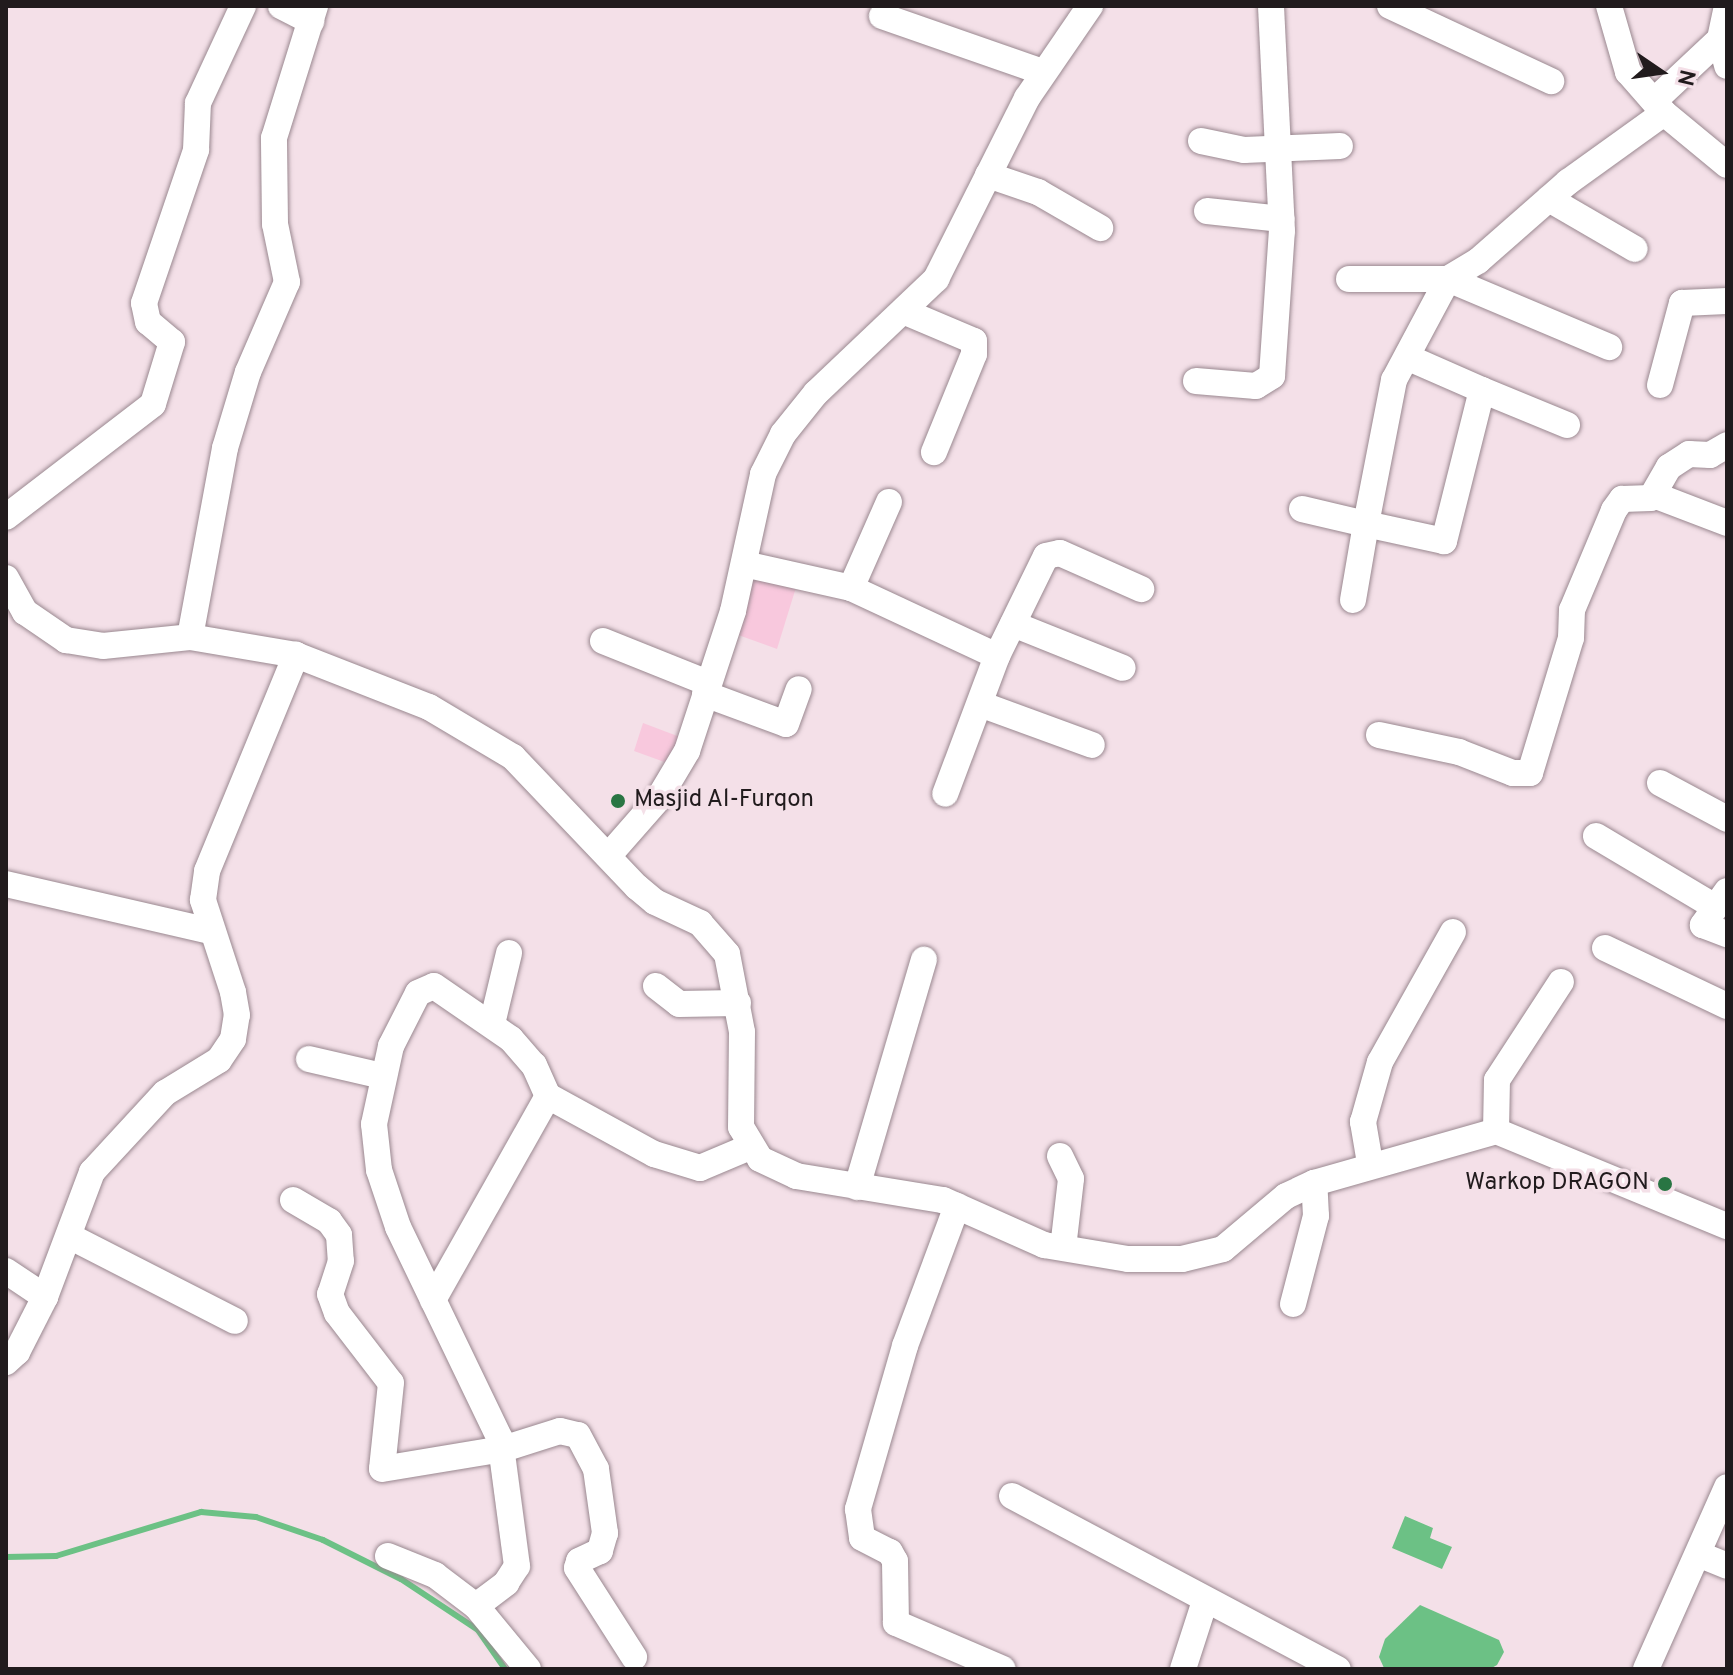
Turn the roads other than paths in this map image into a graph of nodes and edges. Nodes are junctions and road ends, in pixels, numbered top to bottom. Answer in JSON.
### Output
{"nodes":[{"id":1,"x":243,"y":6,"type":"edge"},
{"id":2,"x":281,"y":6,"type":"edge"},
{"id":3,"x":1090,"y":6,"type":"edge"},
{"id":4,"x":1271,"y":6,"type":"edge"},
{"id":5,"x":1390,"y":6,"type":"edge"},
{"id":6,"x":1609,"y":6,"type":"edge"},
{"id":7,"x":1727,"y":6,"type":"edge"},
{"id":8,"x":313,"y":13,"type":"edge"},
{"id":9,"x":882,"y":16,"type":"dead end"},
{"id":10,"x":1720,"y":39,"type":"junction"},
{"id":11,"x":1727,"y":66,"type":"edge"},
{"id":12,"x":1043,"y":72,"type":"junction"},
{"id":13,"x":1551,"y":81,"type":"dead end"},
{"id":14,"x":1659,"y":107,"type":"junction"},
{"id":15,"x":1201,"y":141,"type":"dead end"},
{"id":16,"x":1340,"y":146,"type":"dead end"},
{"id":17,"x":1281,"y":149,"type":"junction"},
{"id":18,"x":1722,"y":150,"type":"edge"},
{"id":19,"x":988,"y":175,"type":"junction"},
{"id":20,"x":1549,"y":199,"type":"junction"},
{"id":21,"x":1207,"y":211,"type":"dead end"},
{"id":22,"x":1282,"y":219,"type":"junction"},
{"id":23,"x":1100,"y":228,"type":"dead end"},
{"id":24,"x":1635,"y":249,"type":"dead end"},
{"id":25,"x":1349,"y":279,"type":"dead end"},
{"id":26,"x":1448,"y":279,"type":"junction"},
{"id":27,"x":1727,"y":301,"type":"edge"},
{"id":28,"x":903,"y":311,"type":"junction"},
{"id":29,"x":1609,"y":347,"type":"dead end"},
{"id":30,"x":1409,"y":358,"type":"junction"},
{"id":31,"x":1196,"y":381,"type":"dead end"},
{"id":32,"x":1660,"y":385,"type":"dead end"},
{"id":33,"x":1482,"y":390,"type":"junction"},
{"id":34,"x":1567,"y":425,"type":"dead end"},
{"id":35,"x":1727,"y":445,"type":"edge"},
{"id":36,"x":934,"y":452,"type":"dead end"},
{"id":37,"x":1654,"y":495,"type":"junction"},
{"id":38,"x":889,"y":502,"type":"dead end"},
{"id":39,"x":1302,"y":509,"type":"dead end"},
{"id":40,"x":6,"y":517,"type":"edge"},
{"id":41,"x":1727,"y":523,"type":"edge"},
{"id":42,"x":1366,"y":524,"type":"junction"},
{"id":43,"x":744,"y":564,"type":"junction"},
{"id":44,"x":851,"y":588,"type":"junction"},
{"id":45,"x":1141,"y":589,"type":"dead end"},
{"id":46,"x":9,"y":592,"type":"edge"},
{"id":47,"x":1353,"y":600,"type":"dead end"},
{"id":48,"x":1013,"y":624,"type":"junction"},
{"id":49,"x":190,"y":637,"type":"junction"},
{"id":50,"x":603,"y":641,"type":"dead end"},
{"id":51,"x":296,"y":655,"type":"junction"},
{"id":52,"x":997,"y":656,"type":"junction"},
{"id":53,"x":1123,"y":668,"type":"dead end"},
{"id":54,"x":706,"y":689,"type":"junction"},
{"id":55,"x":799,"y":689,"type":"dead end"},
{"id":56,"x":980,"y":704,"type":"junction"},
{"id":57,"x":1379,"y":735,"type":"dead end"},
{"id":58,"x":1092,"y":745,"type":"dead end"},
{"id":59,"x":1660,"y":783,"type":"dead end"},
{"id":60,"x":945,"y":794,"type":"dead end"},
{"id":61,"x":1727,"y":819,"type":"edge"},
{"id":62,"x":1596,"y":836,"type":"dead end"},
{"id":63,"x":610,"y":854,"type":"junction"},
{"id":64,"x":6,"y":884,"type":"edge"},
{"id":65,"x":1721,"y":899,"type":"edge"},
{"id":66,"x":210,"y":931,"type":"junction"},
{"id":67,"x":1453,"y":932,"type":"dead end"},
{"id":68,"x":1727,"y":934,"type":"edge"},
{"id":69,"x":1605,"y":948,"type":"dead end"},
{"id":70,"x":509,"y":953,"type":"dead end"},
{"id":71,"x":924,"y":960,"type":"dead end"},
{"id":72,"x":1561,"y":982,"type":"dead end"},
{"id":73,"x":656,"y":986,"type":"dead end"},
{"id":74,"x":738,"y":1003,"type":"junction"},
{"id":75,"x":1727,"y":1006,"type":"edge"},
{"id":76,"x":492,"y":1024,"type":"junction"},
{"id":77,"x":309,"y":1059,"type":"dead end"},
{"id":78,"x":382,"y":1076,"type":"junction"},
{"id":79,"x":548,"y":1096,"type":"junction"},
{"id":80,"x":1496,"y":1131,"type":"junction"},
{"id":81,"x":750,"y":1147,"type":"junction"},
{"id":82,"x":1060,"y":1156,"type":"dead end"},
{"id":83,"x":1370,"y":1163,"type":"junction"},
{"id":84,"x":1314,"y":1183,"type":"junction"},
{"id":85,"x":857,"y":1187,"type":"junction"},
{"id":86,"x":293,"y":1200,"type":"dead end"},
{"id":87,"x":957,"y":1206,"type":"junction"},
{"id":88,"x":1727,"y":1226,"type":"edge"},
{"id":89,"x":71,"y":1237,"type":"junction"},
{"id":90,"x":1063,"y":1248,"type":"junction"},
{"id":91,"x":6,"y":1271,"type":"edge"},
{"id":92,"x":45,"y":1297,"type":"junction"},
{"id":93,"x":433,"y":1300,"type":"junction"},
{"id":94,"x":1293,"y":1304,"type":"dead end"},
{"id":95,"x":235,"y":1321,"type":"dead end"},
{"id":96,"x":6,"y":1362,"type":"edge"},
{"id":97,"x":503,"y":1449,"type":"junction"},
{"id":98,"x":1727,"y":1487,"type":"edge"},
{"id":99,"x":1012,"y":1496,"type":"dead end"},
{"id":100,"x":1698,"y":1554,"type":"junction"},
{"id":101,"x":388,"y":1556,"type":"dead end"},
{"id":102,"x":1727,"y":1566,"type":"edge"},
{"id":103,"x":1205,"y":1601,"type":"junction"},
{"id":104,"x":476,"y":1606,"type":"junction"},
{"id":105,"x":634,"y":1657,"type":"dead end"},
{"id":106,"x":991,"y":1666,"type":"edge"},
{"id":107,"x":528,"y":1669,"type":"edge"},
{"id":108,"x":1183,"y":1669,"type":"edge"},
{"id":109,"x":1338,"y":1669,"type":"edge"},
{"id":110,"x":1646,"y":1669,"type":"edge"}],
"edges":[{"from":1,"to":40,"type":"street"},
{"from":2,"to":8,"type":"street"},
{"from":3,"to":12,"type":"street"},
{"from":4,"to":17,"type":"street"},
{"from":5,"to":13,"type":"street"},
{"from":6,"to":14,"type":"street"},
{"from":7,"to":10,"type":"street"},
{"from":8,"to":49,"type":"street"},
{"from":9,"to":12,"type":"street"},
{"from":10,"to":11,"type":"street"},
{"from":10,"to":14,"type":"street"},
{"from":12,"to":19,"type":"street"},
{"from":14,"to":18,"type":"street"},
{"from":14,"to":20,"type":"street"},
{"from":15,"to":17,"type":"street"},
{"from":16,"to":17,"type":"street"},
{"from":17,"to":22,"type":"street"},
{"from":19,"to":23,"type":"street"},
{"from":19,"to":28,"type":"street"},
{"from":20,"to":24,"type":"street"},
{"from":20,"to":26,"type":"street"},
{"from":21,"to":22,"type":"street"},
{"from":22,"to":31,"type":"street"},
{"from":25,"to":26,"type":"street"},
{"from":26,"to":29,"type":"street"},
{"from":26,"to":30,"type":"street"},
{"from":27,"to":32,"type":"street"},
{"from":28,"to":36,"type":"street"},
{"from":28,"to":43,"type":"street"},
{"from":30,"to":33,"type":"street"},
{"from":30,"to":42,"type":"street"},
{"from":33,"to":34,"type":"street"},
{"from":33,"to":42,"type":"street"},
{"from":35,"to":37,"type":"street"},
{"from":37,"to":41,"type":"street"},
{"from":37,"to":57,"type":"street"},
{"from":38,"to":44,"type":"street"},
{"from":39,"to":42,"type":"street"},
{"from":42,"to":47,"type":"street"},
{"from":43,"to":44,"type":"street"},
{"from":43,"to":54,"type":"street"},
{"from":44,"to":52,"type":"street"},
{"from":45,"to":48,"type":"street"},
{"from":46,"to":49,"type":"street"},
{"from":48,"to":52,"type":"street"},
{"from":48,"to":53,"type":"street"},
{"from":49,"to":51,"type":"street"},
{"from":50,"to":54,"type":"street"},
{"from":51,"to":63,"type":"street"},
{"from":51,"to":66,"type":"street"},
{"from":52,"to":56,"type":"street"},
{"from":54,"to":55,"type":"street"},
{"from":54,"to":63,"type":"street"},
{"from":56,"to":58,"type":"street"},
{"from":56,"to":60,"type":"street"},
{"from":59,"to":61,"type":"street"},
{"from":62,"to":65,"type":"street"},
{"from":63,"to":74,"type":"street"},
{"from":64,"to":66,"type":"street"},
{"from":65,"to":68,"type":"street"},
{"from":66,"to":89,"type":"street"},
{"from":67,"to":83,"type":"street"},
{"from":69,"to":75,"type":"street"},
{"from":70,"to":76,"type":"street"},
{"from":71,"to":85,"type":"street"},
{"from":72,"to":80,"type":"street"},
{"from":73,"to":74,"type":"street"},
{"from":74,"to":81,"type":"street"},
{"from":76,"to":78,"type":"street"},
{"from":76,"to":79,"type":"street"},
{"from":77,"to":78,"type":"street"},
{"from":78,"to":93,"type":"street"},
{"from":79,"to":81,"type":"street"},
{"from":79,"to":93,"type":"street"},
{"from":80,"to":83,"type":"street"},
{"from":80,"to":88,"type":"street"},
{"from":81,"to":85,"type":"street"},
{"from":82,"to":90,"type":"street"},
{"from":83,"to":84,"type":"street"},
{"from":84,"to":90,"type":"street"},
{"from":84,"to":94,"type":"street"},
{"from":85,"to":87,"type":"street"},
{"from":86,"to":97,"type":"street"},
{"from":87,"to":90,"type":"street"},
{"from":87,"to":106,"type":"street"},
{"from":89,"to":92,"type":"street"},
{"from":89,"to":95,"type":"street"},
{"from":91,"to":92,"type":"street"},
{"from":92,"to":96,"type":"street"},
{"from":93,"to":97,"type":"street"},
{"from":97,"to":104,"type":"street"},
{"from":97,"to":105,"type":"street"},
{"from":98,"to":100,"type":"street"},
{"from":99,"to":103,"type":"street"},
{"from":100,"to":102,"type":"street"},
{"from":100,"to":110,"type":"street"},
{"from":101,"to":104,"type":"street"},
{"from":103,"to":108,"type":"street"},
{"from":103,"to":109,"type":"street"},
{"from":104,"to":107,"type":"street"}]}
